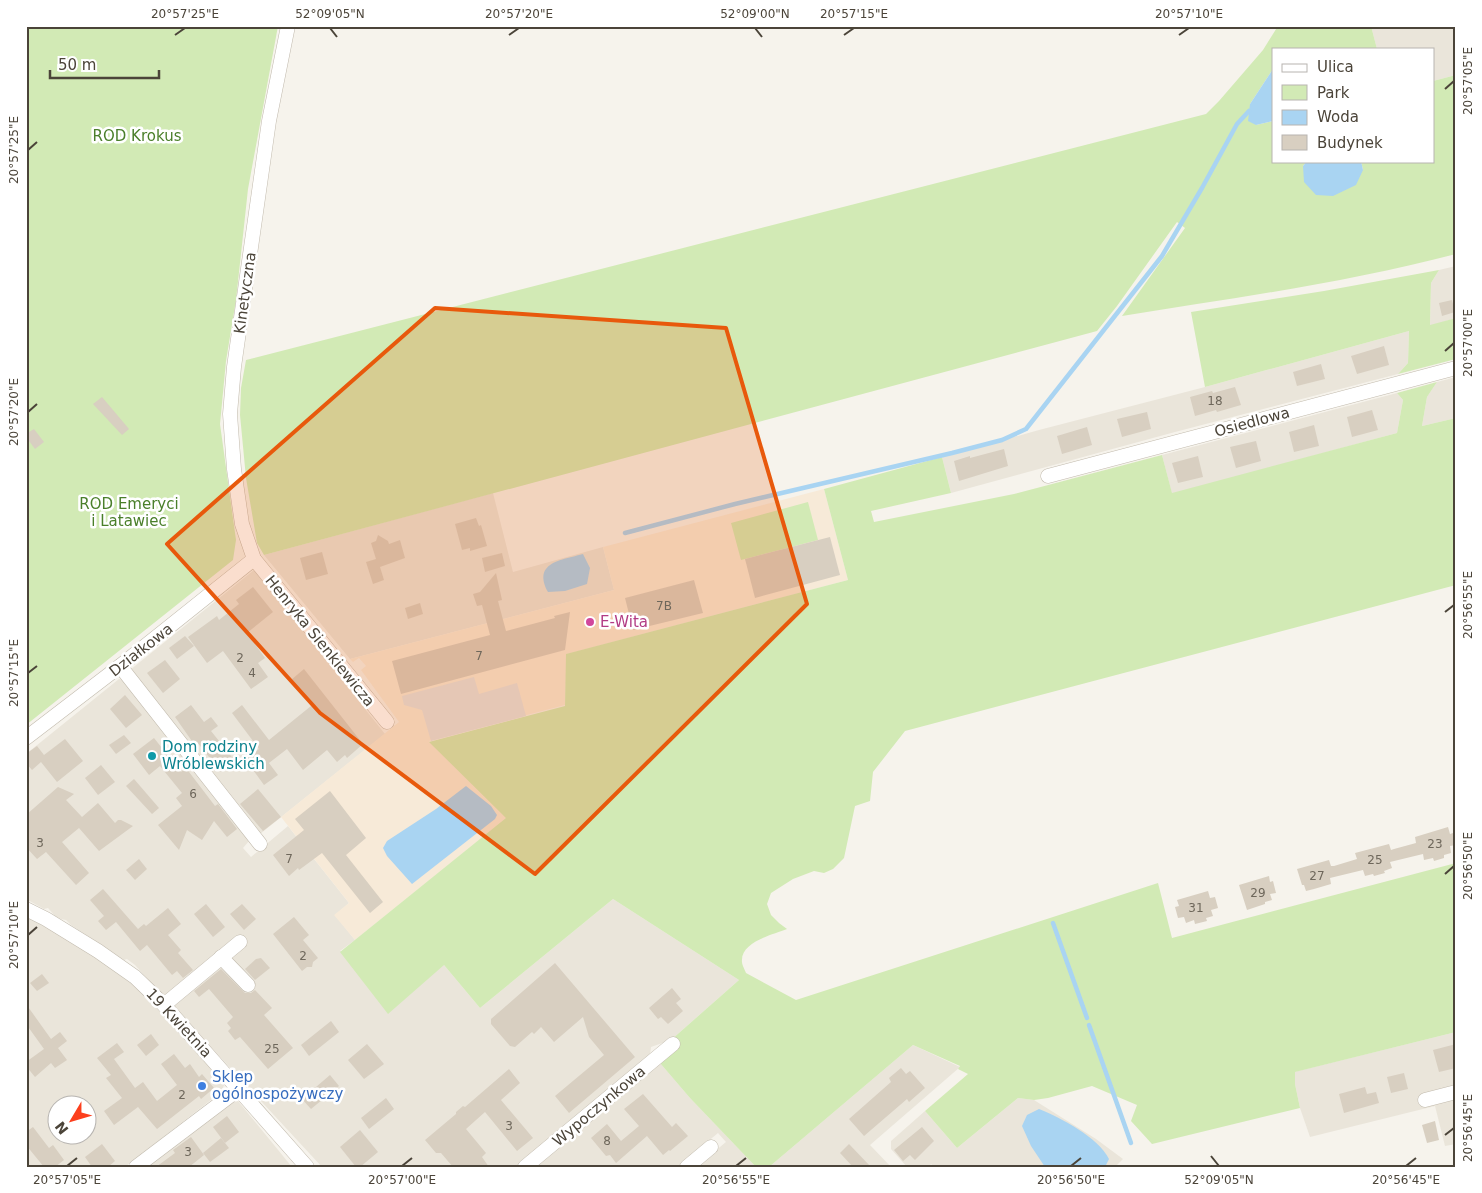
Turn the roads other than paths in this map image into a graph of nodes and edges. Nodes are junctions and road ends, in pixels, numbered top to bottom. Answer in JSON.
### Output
{"nodes":[{"id":1,"x":288,"y":26,"type":"edge"},
{"id":2,"x":1456,"y":368,"type":"edge"},
{"id":3,"x":1048,"y":476,"type":"dead end"},
{"id":4,"x":254,"y":559,"type":"junction"},
{"id":5,"x":120,"y":666,"type":"junction"},
{"id":6,"x":387,"y":722,"type":"dead end"},
{"id":7,"x":26,"y":738,"type":"edge"},
{"id":8,"x":260,"y":844,"type":"dead end"},
{"id":9,"x":26,"y":909,"type":"edge"},
{"id":10,"x":240,"y":942,"type":"dead end"},
{"id":11,"x":222,"y":957,"type":"junction"},
{"id":12,"x":248,"y":985,"type":"dead end"},
{"id":13,"x":164,"y":1005,"type":"junction"},
{"id":14,"x":673,"y":1044,"type":"dead end"},
{"id":15,"x":239,"y":1089,"type":"junction"},
{"id":16,"x":1456,"y":1092,"type":"edge"},
{"id":17,"x":1424,"y":1100,"type":"dead end"},
{"id":18,"x":711,"y":1147,"type":"dead end"},
{"id":19,"x":136,"y":1167,"type":"edge"},
{"id":20,"x":307,"y":1167,"type":"edge"},
{"id":21,"x":525,"y":1167,"type":"edge"},
{"id":22,"x":687,"y":1167,"type":"edge"}],
"edges":[{"from":1,"to":4,"type":"street","name":"Kinetyczna"},
{"from":2,"to":3,"type":"street","name":"Osiedlowa"},
{"from":4,"to":5,"type":"street","name":"Działkowa"},
{"from":4,"to":6,"type":"street","name":"Henryka Sienkiewicza"},
{"from":5,"to":7,"type":"street","name":"Działkowa"},
{"from":5,"to":8,"type":"street"},
{"from":9,"to":13,"type":"street","name":"19 Kwietnia"},
{"from":10,"to":11,"type":"street"},
{"from":11,"to":12,"type":"street"},
{"from":11,"to":13,"type":"street"},
{"from":13,"to":15,"type":"street","name":"19 Kwietnia"},
{"from":14,"to":21,"type":"street","name":"Wypoczynkowa"},
{"from":15,"to":19,"type":"street"},
{"from":15,"to":20,"type":"street","name":"19 Kwietnia"},
{"from":16,"to":17,"type":"street"},
{"from":18,"to":22,"type":"street"}]}
